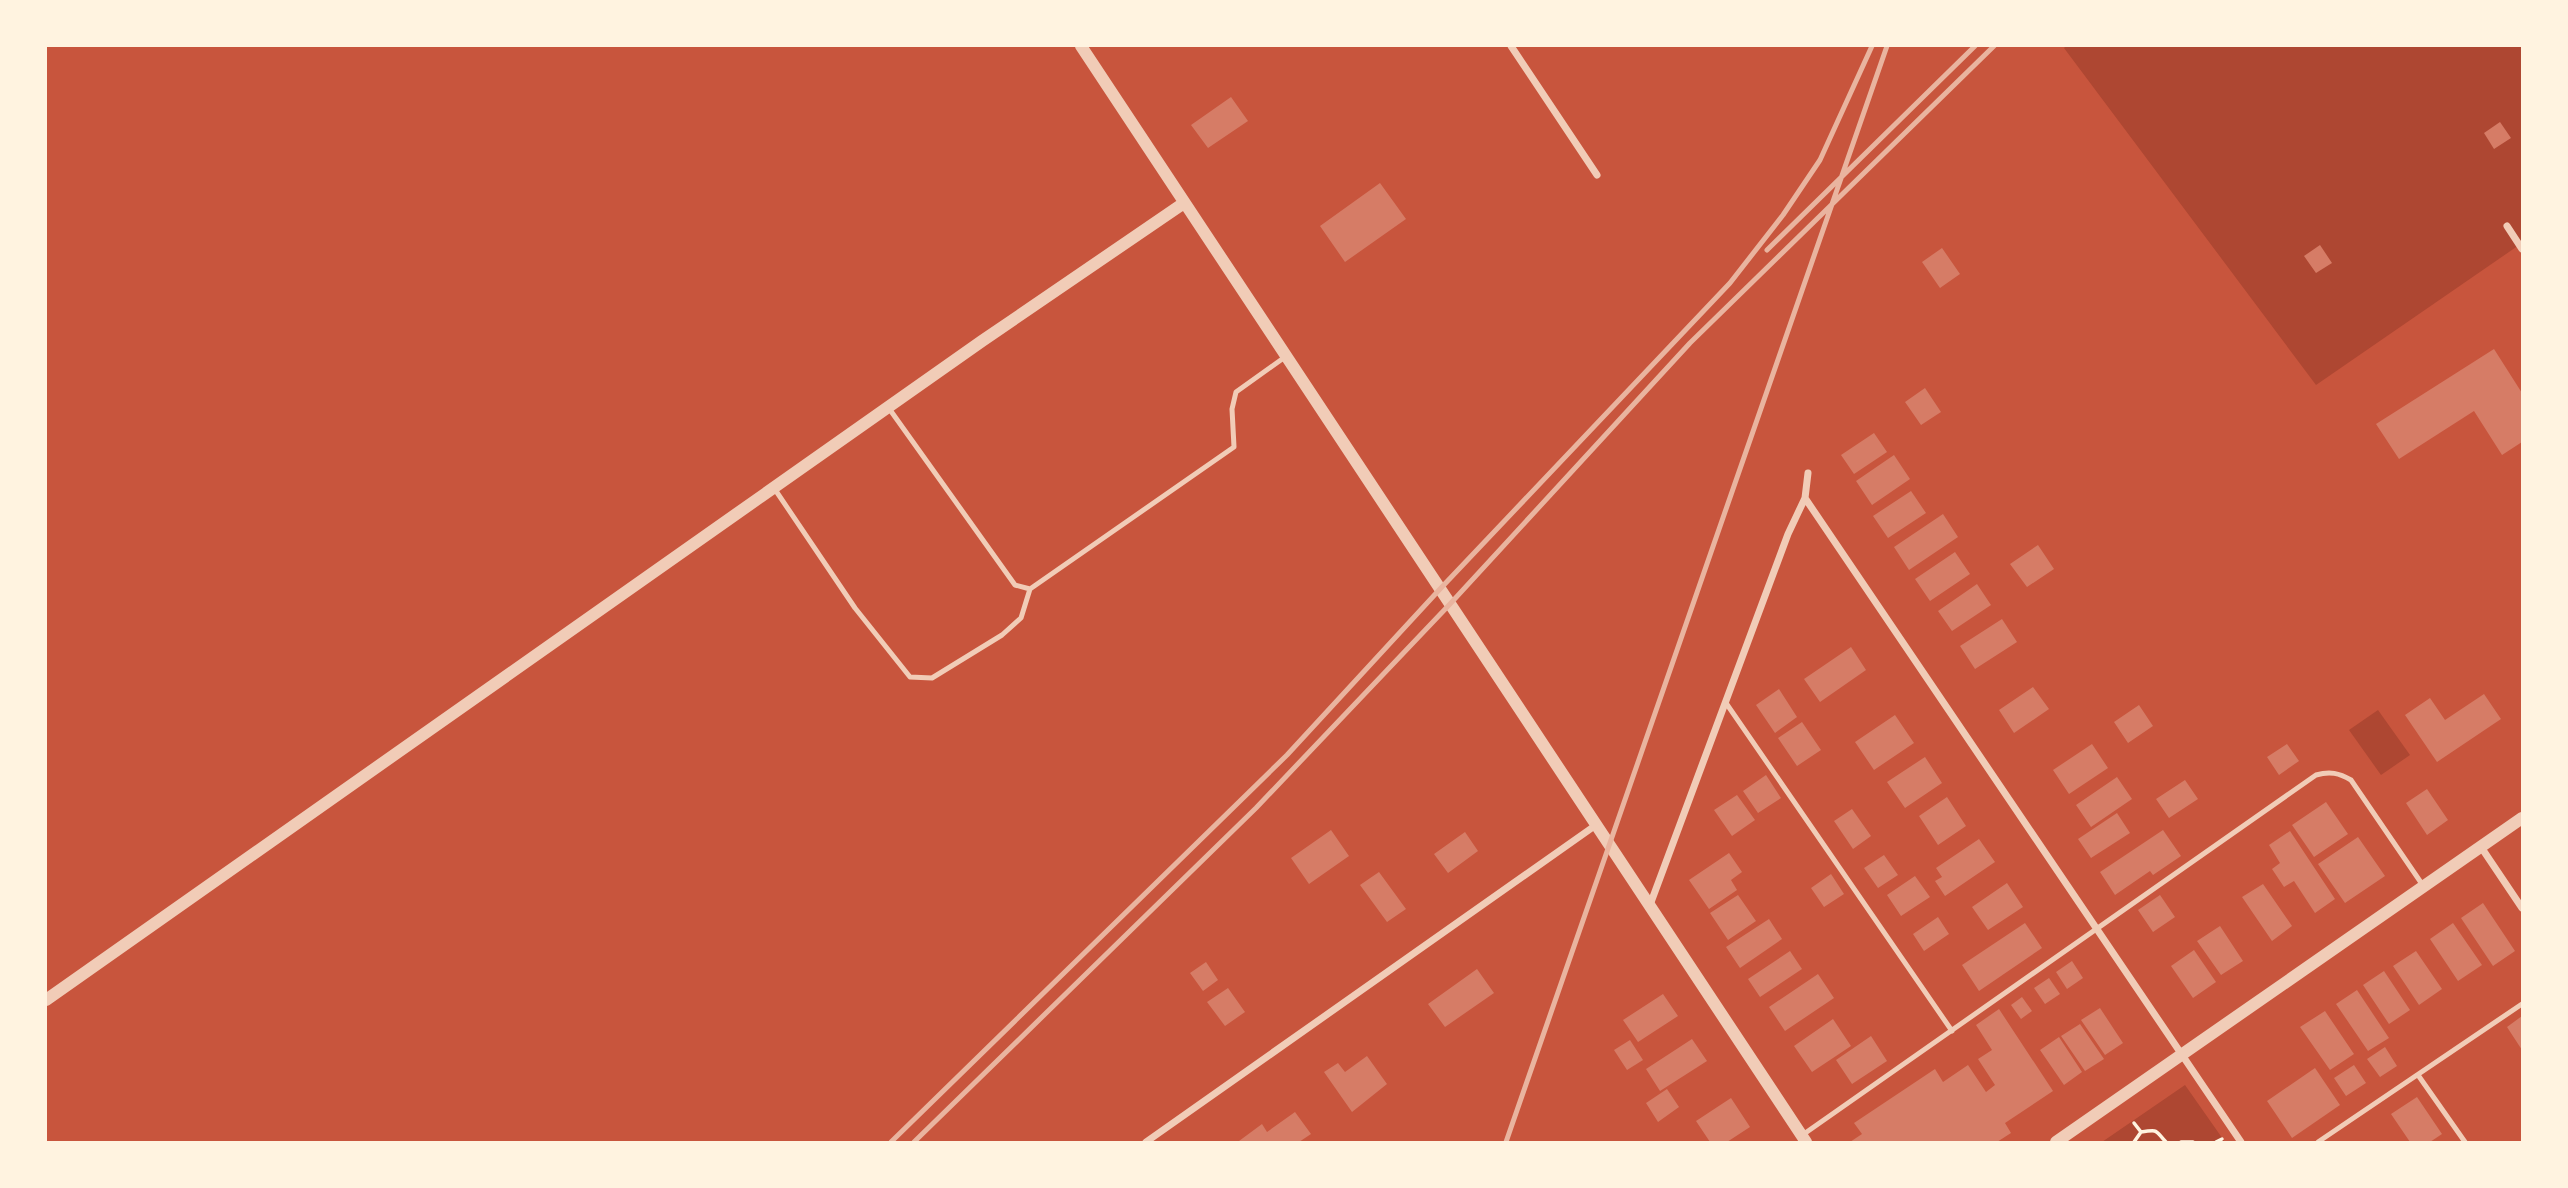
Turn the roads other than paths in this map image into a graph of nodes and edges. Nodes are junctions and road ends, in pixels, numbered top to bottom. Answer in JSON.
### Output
{"nodes":[{"id":1,"x":1081,"y":46,"type":"edge"},
{"id":2,"x":1511,"y":46,"type":"edge"},
{"id":3,"x":1597,"y":175,"type":"dead end"},
{"id":4,"x":1184,"y":203,"type":"junction"},
{"id":5,"x":2507,"y":226,"type":"dead end"},
{"id":6,"x":2522,"y":249,"type":"edge"},
{"id":7,"x":1286,"y":356,"type":"junction"},
{"id":8,"x":888,"y":407,"type":"junction"},
{"id":9,"x":1808,"y":473,"type":"dead end"},
{"id":10,"x":774,"y":488,"type":"junction"},
{"id":11,"x":1805,"y":498,"type":"junction"},
{"id":12,"x":1030,"y":589,"type":"junction"},
{"id":13,"x":1726,"y":703,"type":"junction"},
{"id":14,"x":2522,"y":818,"type":"edge"},
{"id":15,"x":1596,"y":825,"type":"junction"},
{"id":16,"x":2481,"y":847,"type":"junction"},
{"id":17,"x":2424,"y":887,"type":"junction"},
{"id":18,"x":1649,"y":906,"type":"junction"},
{"id":19,"x":2522,"y":908,"type":"edge"},
{"id":20,"x":2096,"y":930,"type":"junction"},
{"id":21,"x":46,"y":1000,"type":"edge"},
{"id":22,"x":2522,"y":1004,"type":"edge"},
{"id":23,"x":1952,"y":1031,"type":"junction"},
{"id":24,"x":2181,"y":1056,"type":"junction"},
{"id":25,"x":2418,"y":1075,"type":"junction"},
{"id":26,"x":1803,"y":1139,"type":"edge"},
{"id":27,"x":1146,"y":1143,"type":"edge"},
{"id":28,"x":2056,"y":1143,"type":"edge"},
{"id":29,"x":2241,"y":1143,"type":"edge"},
{"id":30,"x":2318,"y":1143,"type":"edge"},
{"id":31,"x":2465,"y":1143,"type":"edge"}],
"edges":[{"from":1,"to":4,"type":"street"},
{"from":2,"to":3,"type":"street"},
{"from":4,"to":7,"type":"street"},
{"from":4,"to":8,"type":"street"},
{"from":5,"to":6,"type":"street"},
{"from":7,"to":12,"type":"lane"},
{"from":7,"to":15,"type":"street"},
{"from":8,"to":10,"type":"street"},
{"from":8,"to":12,"type":"lane"},
{"from":9,"to":11,"type":"street"},
{"from":10,"to":12,"type":"lane"},
{"from":10,"to":21,"type":"street"},
{"from":11,"to":13,"type":"street"},
{"from":11,"to":20,"type":"street"},
{"from":13,"to":18,"type":"street"},
{"from":13,"to":23,"type":"lane"},
{"from":14,"to":16,"type":"street"},
{"from":15,"to":18,"type":"street"},
{"from":15,"to":27,"type":"street"},
{"from":16,"to":17,"type":"street"},
{"from":16,"to":19,"type":"street"},
{"from":17,"to":20,"type":"lane"},
{"from":17,"to":24,"type":"street"},
{"from":18,"to":26,"type":"street"},
{"from":20,"to":23,"type":"lane"},
{"from":20,"to":24,"type":"street"},
{"from":22,"to":25,"type":"lane"},
{"from":23,"to":26,"type":"lane"},
{"from":24,"to":28,"type":"street"},
{"from":24,"to":29,"type":"street"},
{"from":25,"to":30,"type":"lane"},
{"from":25,"to":31,"type":"lane"}]}
